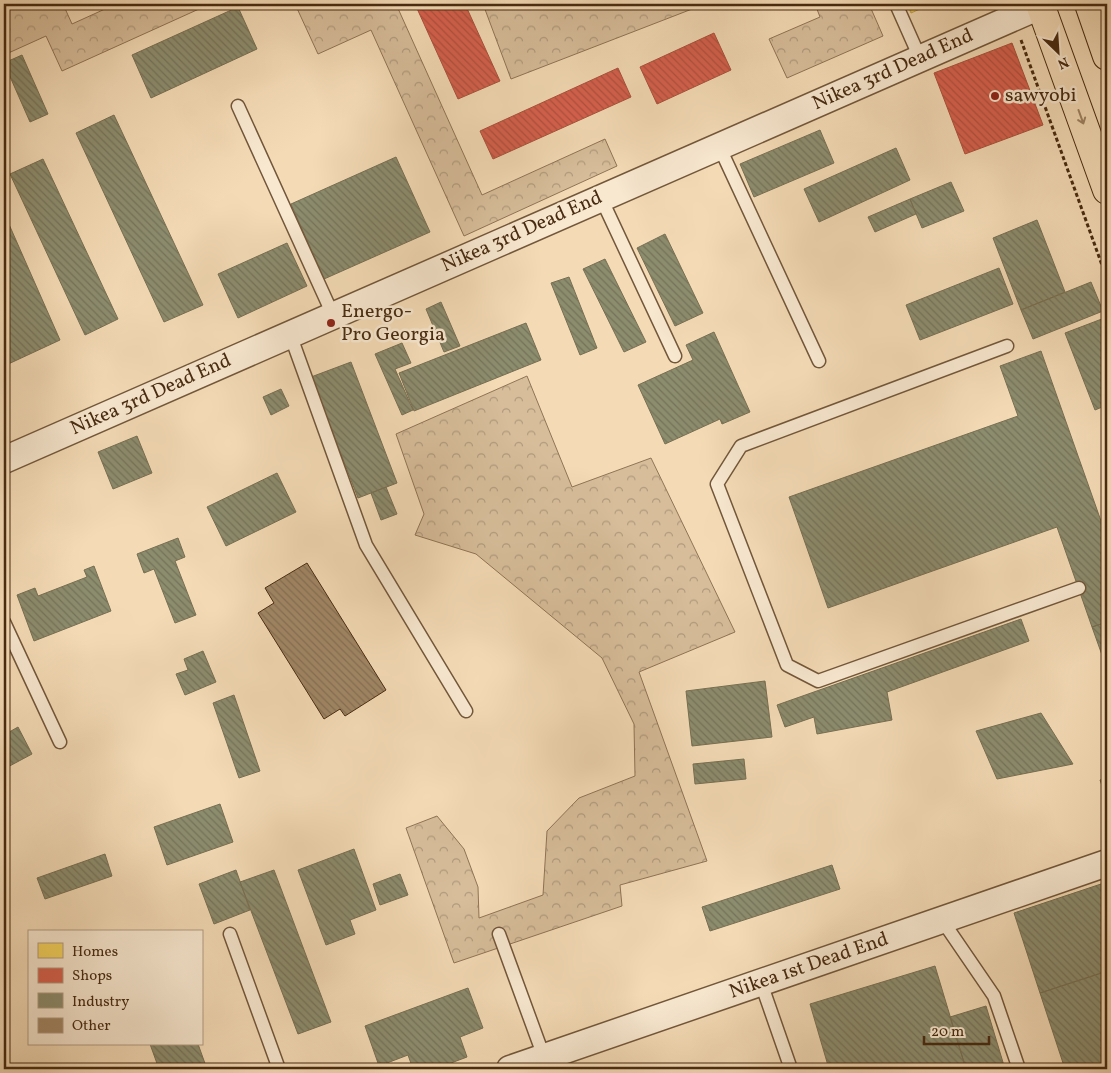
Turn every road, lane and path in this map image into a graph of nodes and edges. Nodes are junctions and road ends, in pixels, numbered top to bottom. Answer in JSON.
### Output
{"nodes":[{"id":1,"x":896,"y":4,"type":"edge"},
{"id":2,"x":1089,"y":4,"type":"edge"},
{"id":3,"x":1040,"y":5,"type":"edge"},
{"id":4,"x":1013,"y":18,"type":"junction"},
{"id":5,"x":1107,"y":56,"type":"edge"},
{"id":6,"x":920,"y":58,"type":"junction"},
{"id":7,"x":238,"y":106,"type":"dead end"},
{"id":8,"x":719,"y":146,"type":"junction"},
{"id":9,"x":1107,"y":190,"type":"edge"},
{"id":10,"x":601,"y":198,"type":"junction"},
{"id":11,"x":1107,"y":279,"type":"edge"},
{"id":12,"x":333,"y":315,"type":"junction"},
{"id":13,"x":290,"y":334,"type":"junction"},
{"id":14,"x":1007,"y":346,"type":"dead end"},
{"id":15,"x":675,"y":356,"type":"dead end"},
{"id":16,"x":819,"y":361,"type":"dead end"},
{"id":17,"x":4,"y":460,"type":"edge"},
{"id":18,"x":1079,"y":588,"type":"dead end"},
{"id":19,"x":4,"y":622,"type":"edge"},
{"id":20,"x":466,"y":710,"type":"dead end"},
{"id":21,"x":60,"y":742,"type":"dead end"},
{"id":22,"x":1107,"y":863,"type":"edge"},
{"id":23,"x":942,"y":920,"type":"junction"},
{"id":24,"x":230,"y":934,"type":"dead end"},
{"id":25,"x":499,"y":934,"type":"dead end"},
{"id":26,"x":761,"y":983,"type":"junction"},
{"id":27,"x":544,"y":1057,"type":"junction"},
{"id":28,"x":279,"y":1069,"type":"edge"},
{"id":29,"x":510,"y":1069,"type":"edge"},
{"id":30,"x":791,"y":1069,"type":"edge"},
{"id":31,"x":1019,"y":1069,"type":"edge"}],
"edges":[{"from":1,"to":6,"type":"lane"},
{"from":2,"to":5,"type":"main road"},
{"from":3,"to":4,"type":"street","name":"Nikea 3rd Dead End"},
{"from":3,"to":9,"type":"main road","one_way":true},
{"from":4,"to":6,"type":"street","name":"Nikea 3rd Dead End"},
{"from":4,"to":11,"type":"path"},
{"from":6,"to":8,"type":"street","name":"Nikea 3rd Dead End"},
{"from":7,"to":12,"type":"lane"},
{"from":8,"to":10,"type":"street","name":"Nikea 3rd Dead End"},
{"from":8,"to":16,"type":"lane"},
{"from":10,"to":12,"type":"street","name":"Nikea 3rd Dead End"},
{"from":10,"to":15,"type":"lane"},
{"from":12,"to":13,"type":"street","name":"Nikea 3rd Dead End"},
{"from":13,"to":17,"type":"street","name":"Nikea 3rd Dead End"},
{"from":13,"to":20,"type":"lane"},
{"from":14,"to":18,"type":"lane"},
{"from":19,"to":21,"type":"lane"},
{"from":22,"to":23,"type":"street","name":"Nikea 1st Dead End"},
{"from":23,"to":26,"type":"street","name":"Nikea 1st Dead End"},
{"from":23,"to":31,"type":"lane"},
{"from":24,"to":28,"type":"lane"},
{"from":25,"to":27,"type":"lane"},
{"from":26,"to":27,"type":"street","name":"Nikea 1st Dead End"},
{"from":26,"to":30,"type":"lane"},
{"from":27,"to":29,"type":"street","name":"Nikea 1st Dead End"}]}
